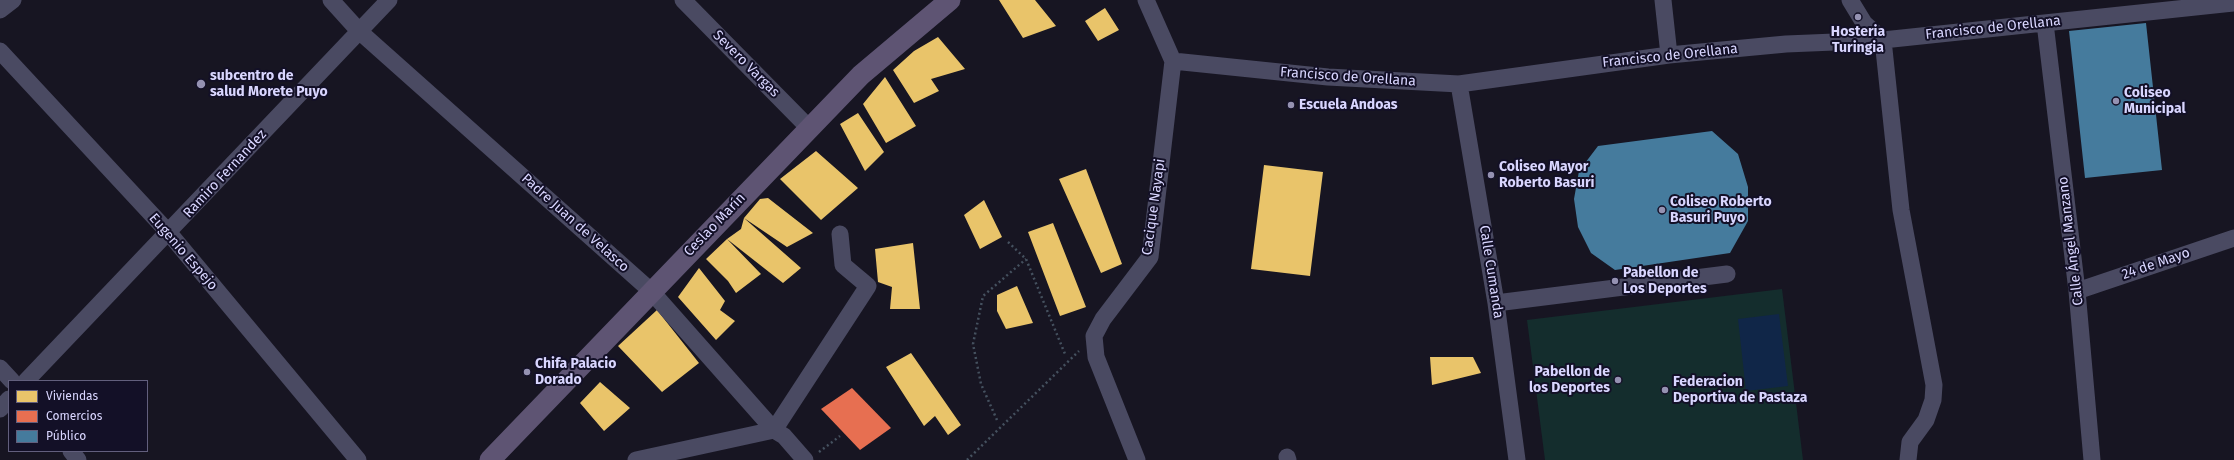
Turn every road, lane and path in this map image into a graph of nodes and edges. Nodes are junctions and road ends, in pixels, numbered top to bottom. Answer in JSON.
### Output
{"nodes":[{"id":1,"x":13,"y":0,"type":"edge"},
{"id":2,"x":331,"y":0,"type":"edge"},
{"id":3,"x":389,"y":0,"type":"edge"},
{"id":4,"x":683,"y":0,"type":"edge"},
{"id":5,"x":950,"y":0,"type":"edge"},
{"id":6,"x":1146,"y":0,"type":"edge"},
{"id":7,"x":1663,"y":0,"type":"edge"},
{"id":8,"x":1850,"y":0,"type":"edge"},
{"id":9,"x":2234,"y":3,"type":"edge"},
{"id":10,"x":0,"y":10,"type":"edge"},
{"id":11,"x":2045,"y":23,"type":"junction"},
{"id":12,"x":359,"y":31,"type":"junction"},
{"id":13,"x":1883,"y":40,"type":"junction"},
{"id":14,"x":0,"y":51,"type":"edge"},
{"id":15,"x":1669,"y":55,"type":"junction"},
{"id":16,"x":1173,"y":61,"type":"junction"},
{"id":17,"x":1459,"y":84,"type":"junction"},
{"id":18,"x":809,"y":128,"type":"junction"},
{"id":19,"x":169,"y":233,"type":"junction"},
{"id":20,"x":840,"y":234,"type":"dead end"},
{"id":21,"x":2234,"y":238,"type":"edge"},
{"id":22,"x":1008,"y":242,"type":"dead end"},
{"id":23,"x":1026,"y":259,"type":"junction"},
{"id":24,"x":1728,"y":274,"type":"dead end"},
{"id":25,"x":651,"y":291,"type":"junction"},
{"id":26,"x":2077,"y":291,"type":"junction"},
{"id":27,"x":1496,"y":303,"type":"junction"},
{"id":28,"x":1094,"y":336,"type":"junction"},
{"id":29,"x":1065,"y":354,"type":"dead end"},
{"id":30,"x":0,"y":368,"type":"edge"},
{"id":31,"x":11,"y":380,"type":"edge"},
{"id":32,"x":27,"y":380,"type":"edge"},
{"id":33,"x":8,"y":400,"type":"edge"},
{"id":34,"x":0,"y":409,"type":"edge"},
{"id":35,"x":997,"y":420,"type":"dead end"},
{"id":36,"x":774,"y":430,"type":"junction"},
{"id":37,"x":840,"y":436,"type":"dead end"},
{"id":38,"x":72,"y":452,"type":"edge"},
{"id":39,"x":811,"y":458,"type":"edge"},
{"id":40,"x":78,"y":460,"type":"edge"},
{"id":41,"x":358,"y":460,"type":"edge"},
{"id":42,"x":490,"y":460,"type":"edge"},
{"id":43,"x":636,"y":460,"type":"edge"},
{"id":44,"x":967,"y":460,"type":"edge"},
{"id":45,"x":1138,"y":460,"type":"edge"},
{"id":46,"x":1517,"y":460,"type":"edge"},
{"id":47,"x":1908,"y":460,"type":"edge"},
{"id":48,"x":2092,"y":460,"type":"edge"}],
"edges":[{"from":1,"to":10,"type":"street"},
{"from":2,"to":12,"type":"street","name":"Padre Juan de Velasco"},
{"from":3,"to":12,"type":"street","name":"Ramiro Fernandez"},
{"from":4,"to":18,"type":"street","name":"Severo Vargas"},
{"from":5,"to":18,"type":"main road","name":"Ceslao Marín"},
{"from":6,"to":16,"type":"street"},
{"from":7,"to":15,"type":"street"},
{"from":8,"to":13,"type":"street"},
{"from":9,"to":11,"type":"street","name":"Francisco de Orellana"},
{"from":11,"to":13,"type":"street","name":"Francisco de Orellana"},
{"from":11,"to":26,"type":"street","name":"Calle Ángel Manzano"},
{"from":12,"to":19,"type":"street","name":"Ramiro Fernandez"},
{"from":12,"to":25,"type":"street","name":"Padre Juan de Velasco"},
{"from":13,"to":15,"type":"street","name":"Francisco de Orellana"},
{"from":13,"to":47,"type":"street"},
{"from":14,"to":19,"type":"street","name":"Eugenio Espejo"},
{"from":15,"to":17,"type":"street","name":"Francisco de Orellana"},
{"from":16,"to":17,"type":"street","name":"Francisco de Orellana"},
{"from":16,"to":28,"type":"street","name":"Cacique Nayapi"},
{"from":17,"to":27,"type":"street","name":"Calle Cumanda"},
{"from":18,"to":25,"type":"main road","name":"Ceslao Marín"},
{"from":19,"to":32,"type":"street","name":"Ramiro Fernandez"},
{"from":19,"to":41,"type":"street","name":"Eugenio Espejo"},
{"from":20,"to":36,"type":"street"},
{"from":21,"to":26,"type":"street","name":"24 de Mayo"},
{"from":22,"to":23,"type":"path"},
{"from":23,"to":29,"type":"path"},
{"from":23,"to":35,"type":"path"},
{"from":24,"to":27,"type":"street"},
{"from":25,"to":36,"type":"street","name":"Padre Juan de Velasco"},
{"from":25,"to":42,"type":"main road","name":"Ceslao Marín"},
{"from":26,"to":48,"type":"street","name":"Calle Ángel Manzano"},
{"from":27,"to":46,"type":"street","name":"Calle Cumanda"},
{"from":28,"to":44,"type":"path"},
{"from":28,"to":45,"type":"street"},
{"from":30,"to":31,"type":"street"},
{"from":33,"to":34,"type":"street"},
{"from":36,"to":39,"type":"street","name":"Padre Juan de Velasco"},
{"from":36,"to":43,"type":"street"},
{"from":37,"to":39,"type":"path"},
{"from":38,"to":40,"type":"street"}]}
